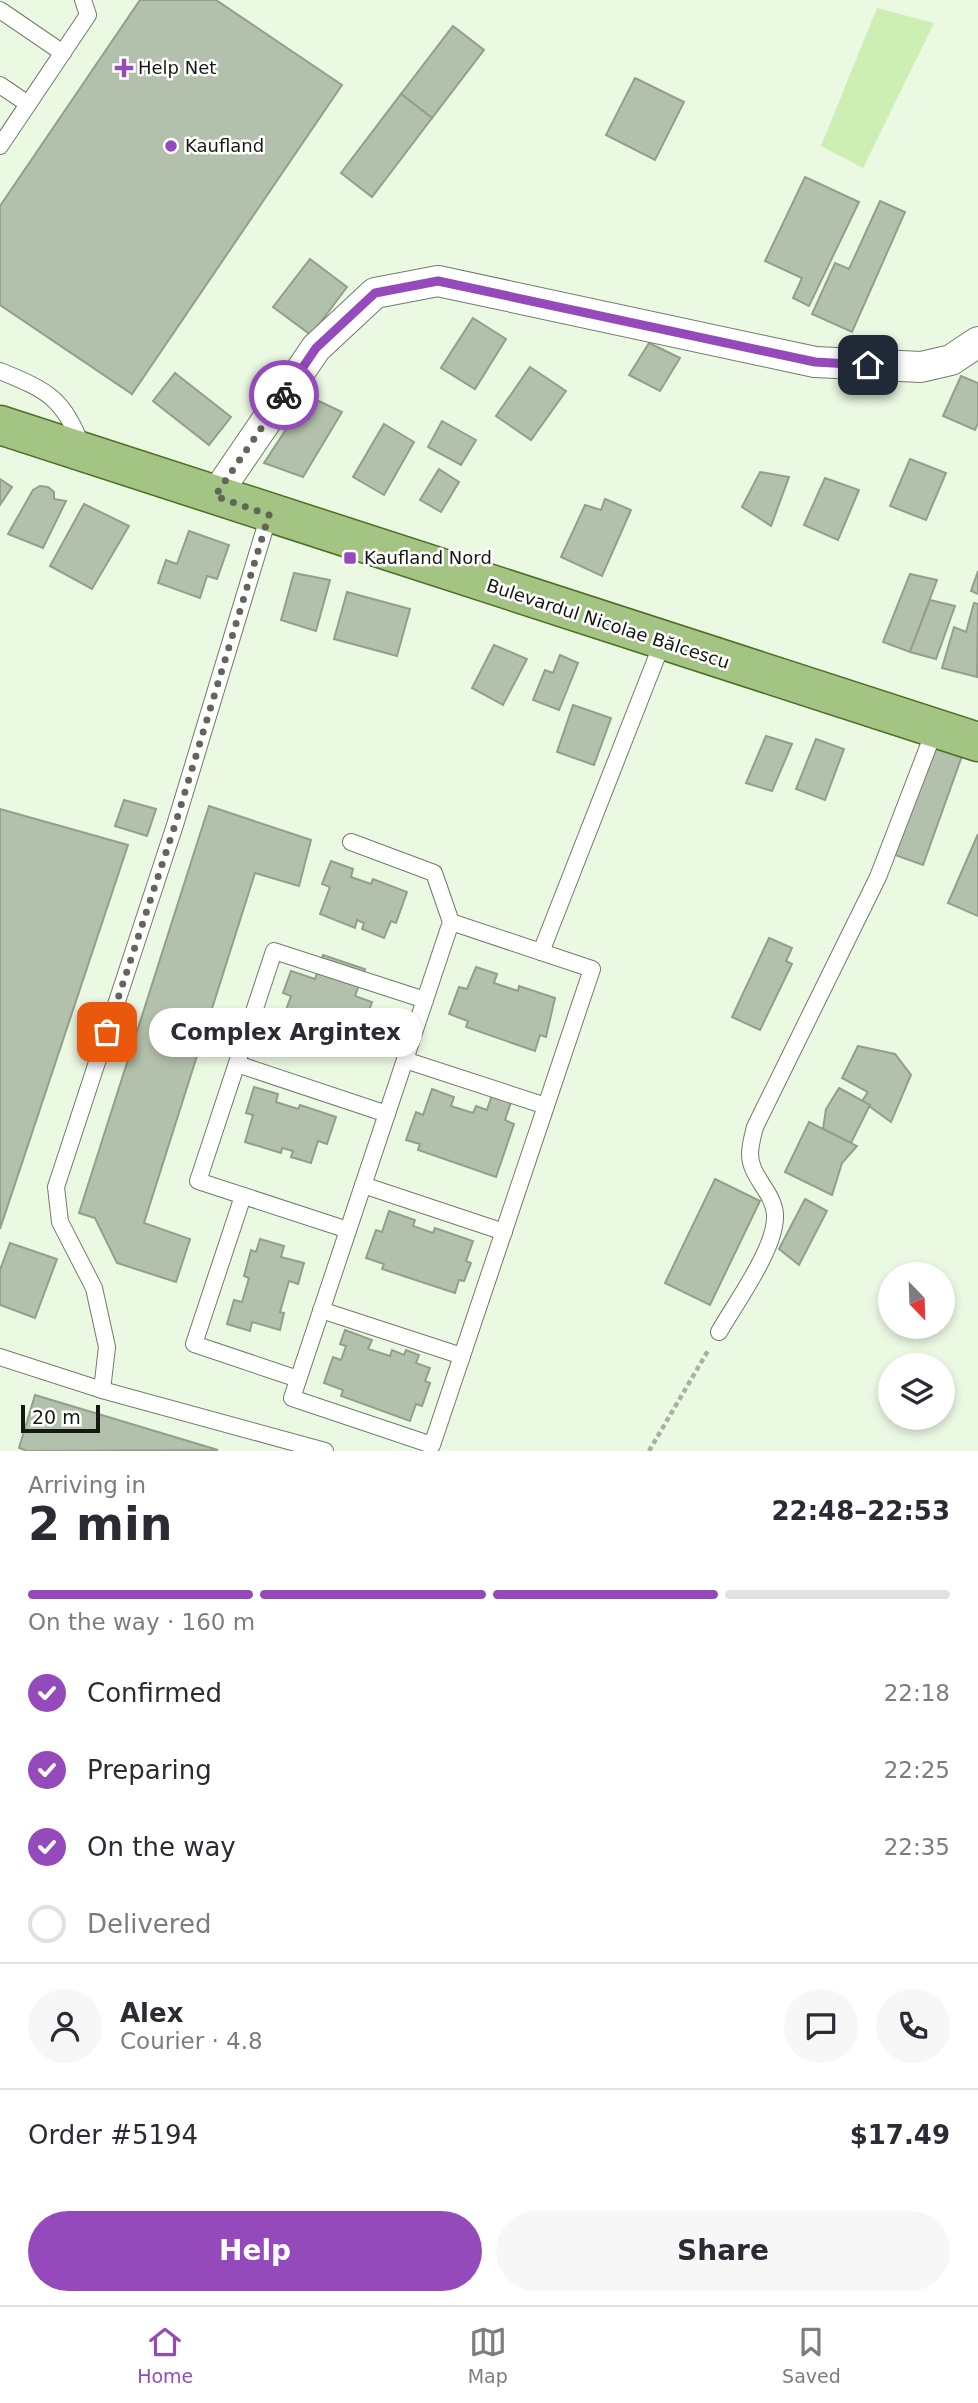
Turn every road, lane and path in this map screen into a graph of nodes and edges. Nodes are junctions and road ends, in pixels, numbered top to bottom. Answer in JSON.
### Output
{"nodes":[{"id":1,"x":83,"y":0,"type":"edge"},
{"id":2,"x":0,"y":10,"type":"edge"},
{"id":3,"x":62,"y":53,"type":"junction"},
{"id":4,"x":0,"y":85,"type":"edge"},
{"id":5,"x":28,"y":104,"type":"junction"},
{"id":6,"x":0,"y":146,"type":"edge"},
{"id":7,"x":978,"y":342,"type":"edge"},
{"id":8,"x":0,"y":371,"type":"edge"},
{"id":9,"x":0,"y":425,"type":"edge"},
{"id":10,"x":84,"y":451,"type":"junction"},
{"id":11,"x":215,"y":496,"type":"junction"},
{"id":12,"x":269,"y":515,"type":"junction"},
{"id":13,"x":663,"y":641,"type":"junction"},
{"id":14,"x":936,"y":729,"type":"junction"},
{"id":15,"x":978,"y":742,"type":"edge"},
{"id":16,"x":351,"y":842,"type":"dead end"},
{"id":17,"x":451,"y":922,"type":"junction"},
{"id":18,"x":541,"y":952,"type":"junction"},
{"id":19,"x":425,"y":1000,"type":"junction"},
{"id":20,"x":405,"y":1060,"type":"junction"},
{"id":21,"x":237,"y":1064,"type":"junction"},
{"id":22,"x":546,"y":1106,"type":"junction"},
{"id":23,"x":387,"y":1114,"type":"junction"},
{"id":24,"x":363,"y":1185,"type":"junction"},
{"id":25,"x":243,"y":1196,"type":"junction"},
{"id":26,"x":348,"y":1230,"type":"junction"},
{"id":27,"x":504,"y":1232,"type":"junction"},
{"id":28,"x":321,"y":1310,"type":"junction"},
{"id":29,"x":719,"y":1332,"type":"joint"},
{"id":30,"x":462,"y":1356,"type":"junction"},
{"id":31,"x":0,"y":1357,"type":"edge"},
{"id":32,"x":298,"y":1379,"type":"junction"},
{"id":33,"x":102,"y":1390,"type":"junction"},
{"id":34,"x":325,"y":1451,"type":"edge"},
{"id":35,"x":649,"y":1451,"type":"edge"}],
"edges":[{"from":1,"to":3,"type":"lane"},
{"from":2,"to":3,"type":"lane"},
{"from":3,"to":5,"type":"lane"},
{"from":4,"to":5,"type":"lane"},
{"from":5,"to":6,"type":"lane"},
{"from":7,"to":11,"type":"street"},
{"from":8,"to":10,"type":"lane"},
{"from":9,"to":10,"type":"main road","name":"Bulevardul Nicolae Bălcescu"},
{"from":10,"to":11,"type":"main road","name":"Bulevardul Nicolae Bălcescu"},
{"from":11,"to":12,"type":"main road","name":"Bulevardul Nicolae Bălcescu"},
{"from":12,"to":13,"type":"main road","name":"Bulevardul Nicolae Bălcescu"},
{"from":12,"to":33,"type":"lane"},
{"from":13,"to":14,"type":"main road","name":"Bulevardul Nicolae Bălcescu"},
{"from":13,"to":18,"type":"lane"},
{"from":14,"to":15,"type":"main road","name":"Bulevardul Nicolae Bălcescu"},
{"from":14,"to":29,"type":"lane"},
{"from":16,"to":17,"type":"lane"},
{"from":17,"to":18,"type":"lane"},
{"from":17,"to":19,"type":"lane"},
{"from":18,"to":22,"type":"lane"},
{"from":19,"to":20,"type":"lane"},
{"from":19,"to":21,"type":"lane"},
{"from":20,"to":22,"type":"lane"},
{"from":20,"to":23,"type":"lane"},
{"from":21,"to":23,"type":"lane"},
{"from":21,"to":25,"type":"lane"},
{"from":22,"to":27,"type":"lane"},
{"from":23,"to":24,"type":"lane"},
{"from":24,"to":26,"type":"lane"},
{"from":24,"to":27,"type":"lane"},
{"from":25,"to":26,"type":"lane"},
{"from":25,"to":32,"type":"lane"},
{"from":26,"to":28,"type":"lane"},
{"from":27,"to":30,"type":"lane"},
{"from":28,"to":30,"type":"lane"},
{"from":28,"to":32,"type":"lane"},
{"from":29,"to":35,"type":"path"},
{"from":30,"to":32,"type":"lane"},
{"from":31,"to":33,"type":"lane"},
{"from":33,"to":34,"type":"lane"}]}
